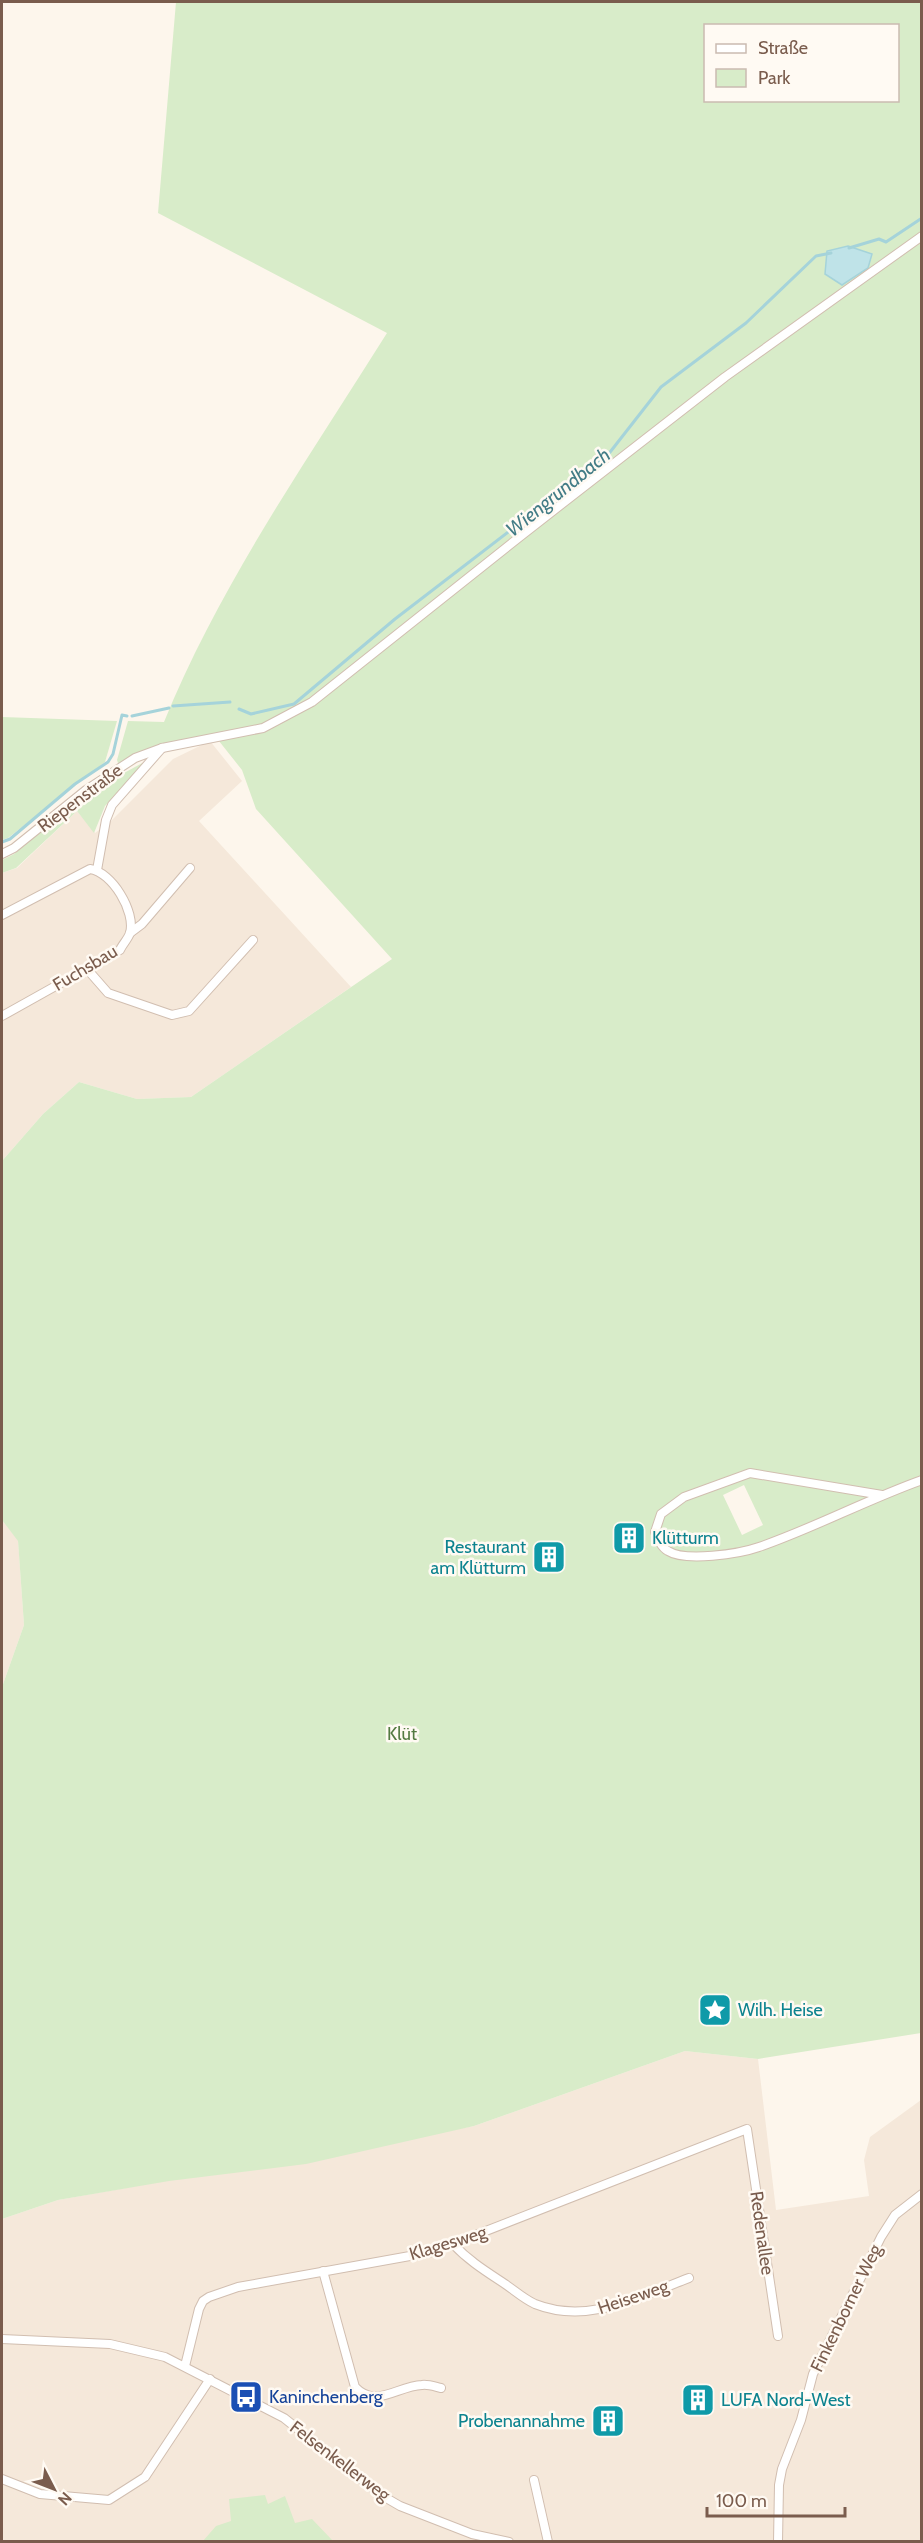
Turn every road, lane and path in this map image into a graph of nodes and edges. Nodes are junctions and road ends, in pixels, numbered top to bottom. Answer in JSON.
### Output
{"nodes":[{"id":1,"x":921,"y":236,"type":"edge"},
{"id":2,"x":162,"y":748,"type":"junction"},
{"id":3,"x":2,"y":854,"type":"edge"},
{"id":4,"x":190,"y":868,"type":"dead end"},
{"id":5,"x":97,"y":870,"type":"junction"},
{"id":6,"x":2,"y":915,"type":"edge"},
{"id":7,"x":130,"y":933,"type":"junction"},
{"id":8,"x":253,"y":940,"type":"dead end"},
{"id":9,"x":87,"y":969,"type":"junction"},
{"id":10,"x":2,"y":1016,"type":"edge"},
{"id":11,"x":921,"y":1480,"type":"edge"},
{"id":12,"x":882,"y":1495,"type":"junction"},
{"id":13,"x":747,"y":2129,"type":"joint"},
{"id":14,"x":921,"y":2194,"type":"edge"},
{"id":15,"x":454,"y":2245,"type":"junction"},
{"id":16,"x":323,"y":2271,"type":"junction"},
{"id":17,"x":688,"y":2278,"type":"dead end"},
{"id":18,"x":778,"y":2336,"type":"dead end"},
{"id":19,"x":2,"y":2339,"type":"edge"},
{"id":20,"x":185,"y":2366,"type":"junction"},
{"id":21,"x":210,"y":2379,"type":"junction"},
{"id":22,"x":441,"y":2388,"type":"dead end"},
{"id":23,"x":2,"y":2479,"type":"edge"},
{"id":24,"x":534,"y":2480,"type":"dead end"},
{"id":25,"x":509,"y":2541,"type":"edge"},
{"id":26,"x":548,"y":2541,"type":"edge"},
{"id":27,"x":778,"y":2541,"type":"edge"}],
"edges":[{"from":1,"to":2,"type":"street","name":"Riepenstraße"},
{"from":2,"to":3,"type":"street","name":"Riepenstraße"},
{"from":2,"to":5,"type":"street"},
{"from":4,"to":7,"type":"street"},
{"from":5,"to":6,"type":"street"},
{"from":5,"to":7,"type":"street","name":"Fuchsbau"},
{"from":7,"to":9,"type":"street","name":"Fuchsbau"},
{"from":8,"to":9,"type":"street"},
{"from":9,"to":10,"type":"street","name":"Fuchsbau"},
{"from":11,"to":12,"type":"street"},
{"from":12,"to":12,"type":"street"},
{"from":13,"to":15,"type":"street","name":"Klagesweg"},
{"from":13,"to":18,"type":"street","name":"Redenallee"},
{"from":14,"to":27,"type":"street","name":"Finkenborner Weg"},
{"from":15,"to":16,"type":"street","name":"Klagesweg"},
{"from":15,"to":17,"type":"street","name":"Heiseweg"},
{"from":16,"to":20,"type":"street","name":"Klagesweg"},
{"from":16,"to":22,"type":"street"},
{"from":19,"to":20,"type":"street","name":"Felsenkellerweg"},
{"from":20,"to":21,"type":"street","name":"Felsenkellerweg"},
{"from":21,"to":23,"type":"street"},
{"from":21,"to":25,"type":"street","name":"Felsenkellerweg"},
{"from":24,"to":26,"type":"street"}]}
